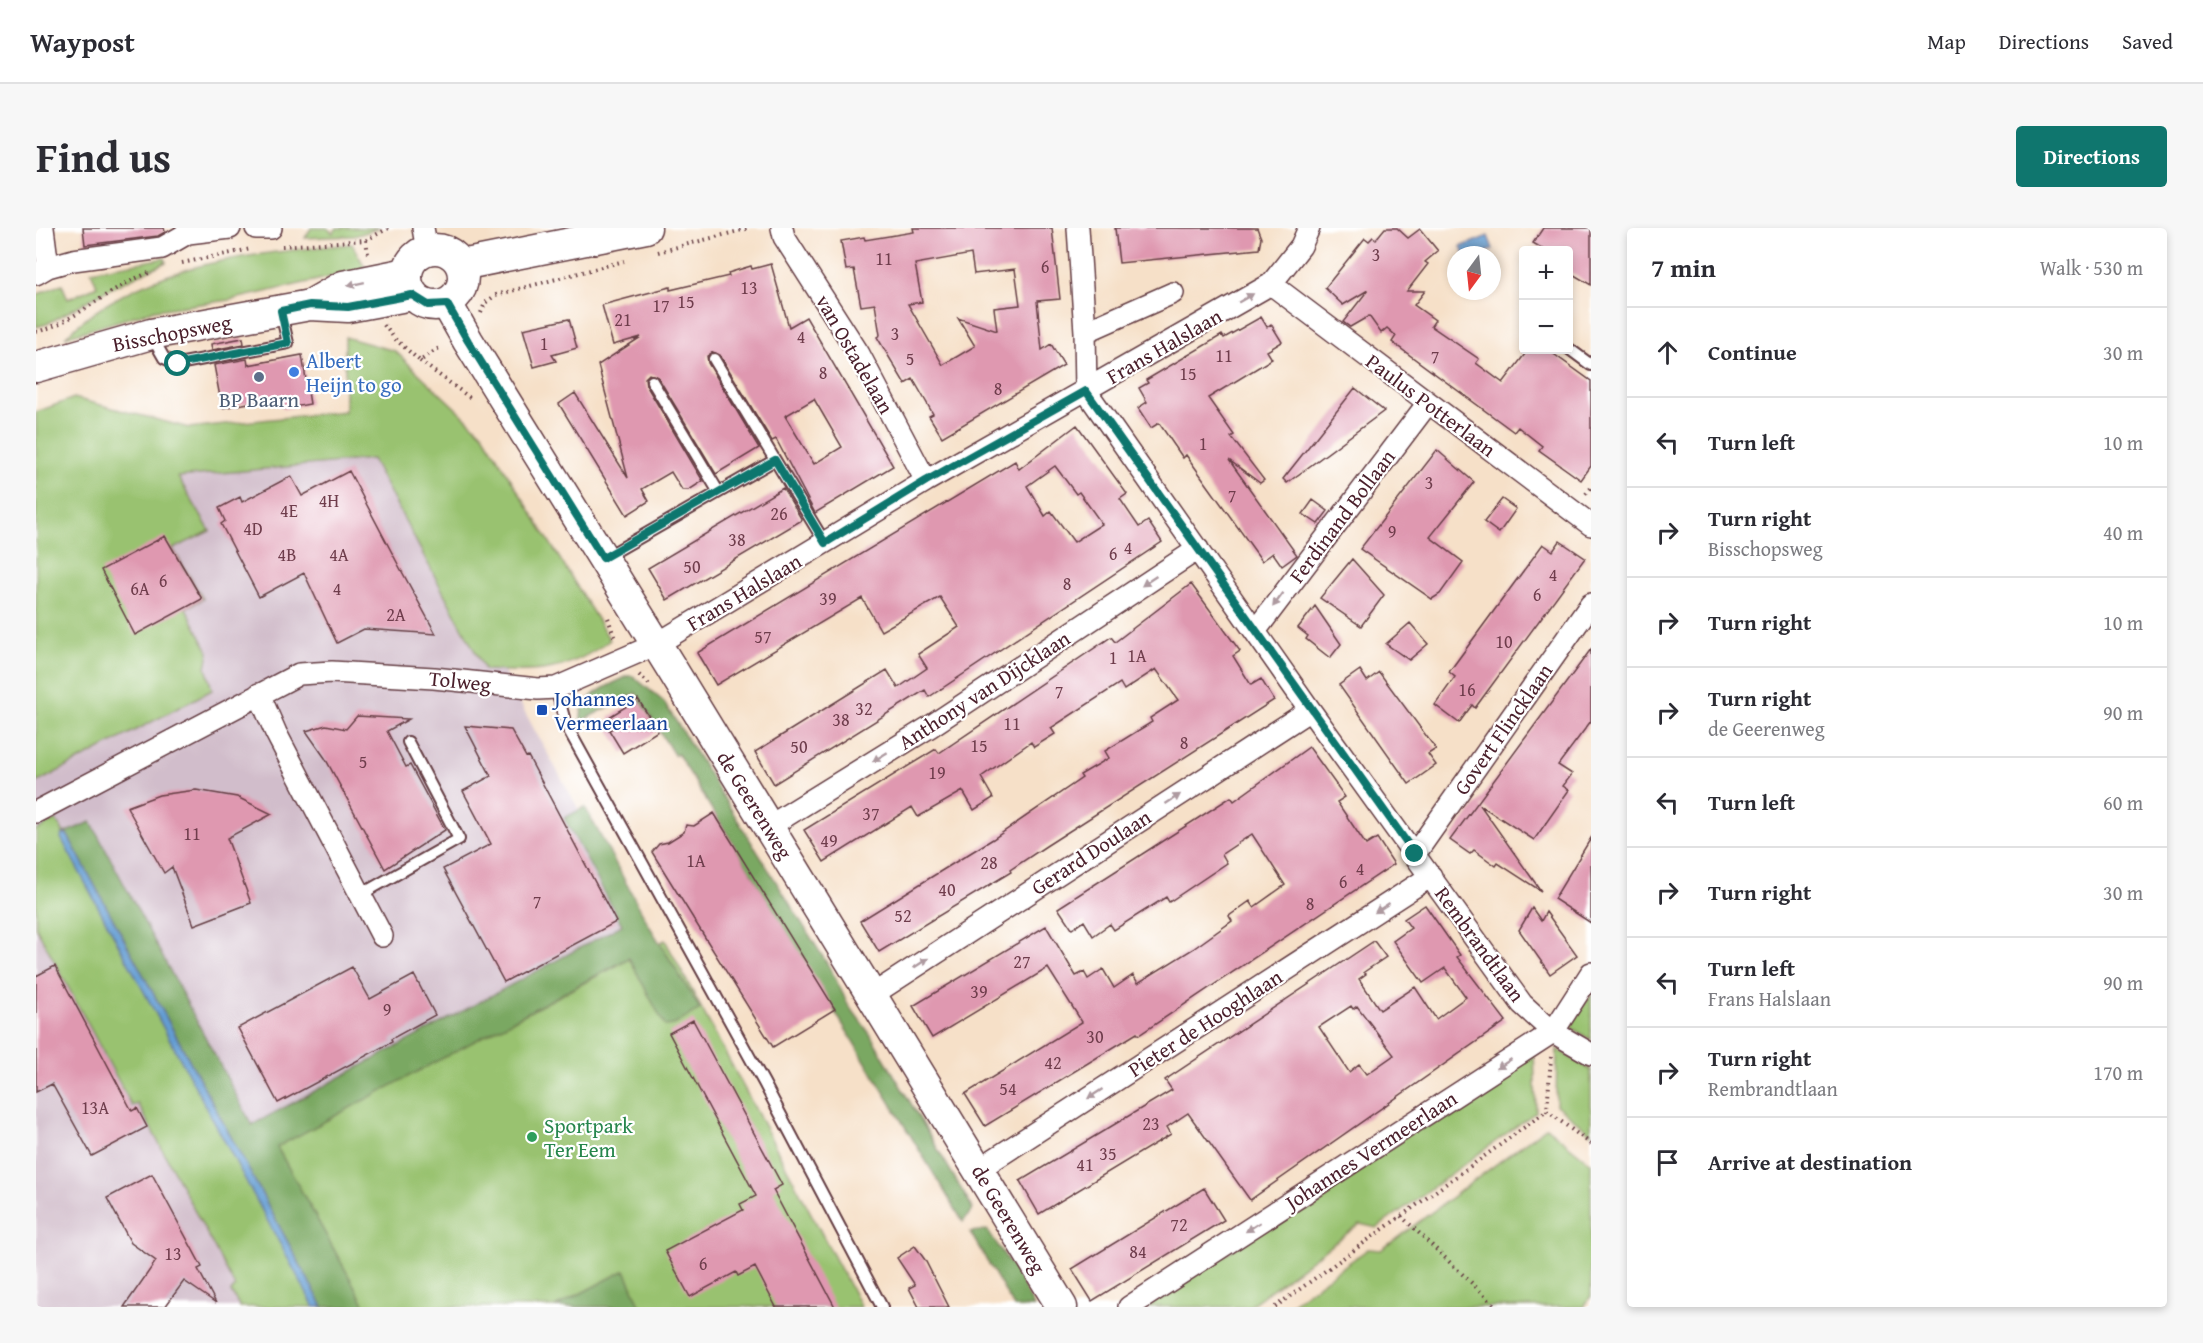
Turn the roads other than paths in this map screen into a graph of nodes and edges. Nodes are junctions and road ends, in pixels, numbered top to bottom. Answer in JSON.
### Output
{"nodes":[{"id":1,"x":42,"y":228,"type":"edge"},
{"id":2,"x":230,"y":228,"type":"edge"},
{"id":3,"x":646,"y":228,"type":"edge"},
{"id":4,"x":782,"y":228,"type":"edge"},
{"id":5,"x":1077,"y":228,"type":"edge"},
{"id":6,"x":1309,"y":228,"type":"edge"},
{"id":7,"x":274,"y":237,"type":"edge"},
{"id":8,"x":255,"y":238,"type":"edge"},
{"id":9,"x":425,"y":239,"type":"edge"},
{"id":10,"x":461,"y":265,"type":"junction"},
{"id":11,"x":42,"y":270,"type":"edge"},
{"id":12,"x":410,"y":284,"type":"junction"},
{"id":13,"x":1271,"y":284,"type":"junction"},
{"id":14,"x":1173,"y":293,"type":"dead end"},
{"id":15,"x":447,"y":304,"type":"junction"},
{"id":16,"x":1085,"y":332,"type":"junction"},
{"id":17,"x":1573,"y":351,"type":"edge"},
{"id":18,"x":714,"y":359,"type":"dead end"},
{"id":19,"x":1591,"y":365,"type":"edge"},
{"id":20,"x":36,"y":367,"type":"edge"},
{"id":21,"x":651,"y":381,"type":"dead end"},
{"id":22,"x":1086,"y":391,"type":"junction"},
{"id":23,"x":1428,"y":402,"type":"junction"},
{"id":24,"x":775,"y":460,"type":"junction"},
{"id":25,"x":926,"y":481,"type":"junction"},
{"id":26,"x":718,"y":491,"type":"junction"},
{"id":27,"x":1591,"y":525,"type":"edge"},
{"id":28,"x":825,"y":543,"type":"junction"},
{"id":29,"x":1198,"y":549,"type":"junction"},
{"id":30,"x":603,"y":558,"type":"junction"},
{"id":31,"x":1591,"y":604,"type":"edge"},
{"id":32,"x":1256,"y":630,"type":"junction"},
{"id":33,"x":657,"y":644,"type":"junction"},
{"id":34,"x":556,"y":688,"type":"junction"},
{"id":35,"x":259,"y":694,"type":"junction"},
{"id":36,"x":1310,"y":710,"type":"junction"},
{"id":37,"x":408,"y":742,"type":"dead end"},
{"id":38,"x":36,"y":812,"type":"edge"},
{"id":39,"x":768,"y":827,"type":"junction"},
{"id":40,"x":1415,"y":854,"type":"junction"},
{"id":41,"x":1431,"y":876,"type":"junction"},
{"id":42,"x":360,"y":895,"type":"junction"},
{"id":43,"x":382,"y":936,"type":"dead end"},
{"id":44,"x":1591,"y":972,"type":"edge"},
{"id":45,"x":872,"y":995,"type":"junction"},
{"id":46,"x":1553,"y":1032,"type":"junction"},
{"id":47,"x":1591,"y":1054,"type":"edge"},
{"id":48,"x":979,"y":1169,"type":"junction"},
{"id":49,"x":882,"y":1307,"type":"edge"},
{"id":50,"x":1062,"y":1307,"type":"edge"},
{"id":51,"x":1130,"y":1307,"type":"edge"}],
"edges":[{"from":1,"to":11,"type":"street"},
{"from":2,"to":11,"type":"street"},
{"from":3,"to":10,"type":"main road"},
{"from":4,"to":25,"type":"street","name":"van Ostadelaan"},
{"from":5,"to":16,"type":"street"},
{"from":6,"to":13,"type":"street","name":"Frans Halslaan"},
{"from":7,"to":8,"type":"street"},
{"from":9,"to":10,"type":"main road"},
{"from":9,"to":12,"type":"main road"},
{"from":10,"to":15,"type":"main road"},
{"from":12,"to":15,"type":"main road"},
{"from":12,"to":20,"type":"main road","name":"Bisschopsweg"},
{"from":22,"to":13,"type":"street","name":"Frans Halslaan","one_way":true},
{"from":13,"to":23,"type":"street","name":"Paulus Potterlaan"},
{"from":14,"to":16,"type":"street"},
{"from":15,"to":30,"type":"main road","name":"de Geerenweg"},
{"from":16,"to":22,"type":"street"},
{"from":17,"to":19,"type":"lane"},
{"from":18,"to":24,"type":"lane"},
{"from":21,"to":26,"type":"lane"},
{"from":22,"to":25,"type":"street","name":"Frans Halslaan"},
{"from":22,"to":29,"type":"street","name":"Rembrandtlaan"},
{"from":23,"to":27,"type":"street","name":"Paulus Potterlaan"},
{"from":23,"to":32,"type":"street","name":"Ferdinand Bollaan","one_way":true},
{"from":24,"to":26,"type":"lane"},
{"from":24,"to":28,"type":"lane"},
{"from":25,"to":28,"type":"street","name":"Frans Halslaan"},
{"from":26,"to":30,"type":"lane"},
{"from":28,"to":33,"type":"street","name":"Frans Halslaan"},
{"from":29,"to":32,"type":"street","name":"Rembrandtlaan"},
{"from":29,"to":39,"type":"street","name":"Anthony van Dijcklaan","one_way":true},
{"from":30,"to":33,"type":"main road","name":"de Geerenweg"},
{"from":31,"to":40,"type":"street","name":"Govert Flincklaan"},
{"from":32,"to":36,"type":"street","name":"Rembrandtlaan"},
{"from":33,"to":34,"type":"street","name":"Tolweg"},
{"from":33,"to":39,"type":"main road","name":"de Geerenweg"},
{"from":34,"to":35,"type":"street","name":"Tolweg"},
{"from":34,"to":49,"type":"lane"},
{"from":35,"to":38,"type":"street","name":"Tolweg"},
{"from":35,"to":42,"type":"street"},
{"from":36,"to":40,"type":"street","name":"Rembrandtlaan"},
{"from":45,"to":36,"type":"street","name":"Gerard Doulaan","one_way":true},
{"from":37,"to":42,"type":"lane"},
{"from":39,"to":45,"type":"main road","name":"de Geerenweg"},
{"from":40,"to":41,"type":"street","name":"Rembrandtlaan"},
{"from":41,"to":46,"type":"street","name":"Rembrandtlaan"},
{"from":41,"to":48,"type":"street","name":"Pieter de Hooghlaan","one_way":true},
{"from":42,"to":43,"type":"street"},
{"from":44,"to":46,"type":"street","name":"Johannes Vermeerlaan"},
{"from":45,"to":48,"type":"main road","name":"de Geerenweg"},
{"from":46,"to":47,"type":"street","name":"Rembrandtlaan"},
{"from":46,"to":51,"type":"street","name":"Johannes Vermeerlaan","one_way":true},
{"from":48,"to":50,"type":"main road","name":"de Geerenweg"}]}
